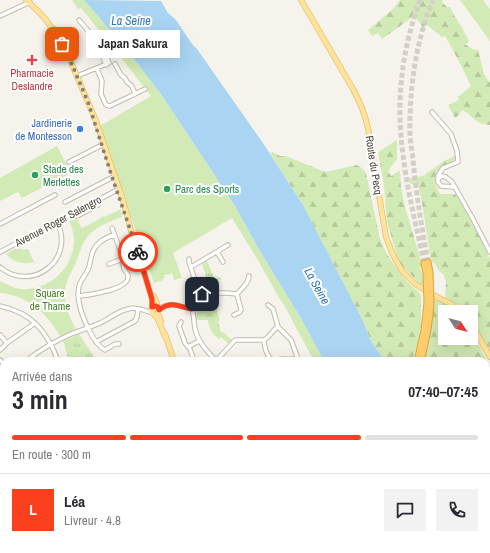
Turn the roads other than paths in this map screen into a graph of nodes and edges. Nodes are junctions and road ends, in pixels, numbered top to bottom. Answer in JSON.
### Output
{"nodes":[{"id":1,"x":301,"y":0,"type":"edge"},
{"id":2,"x":29,"y":1,"type":"edge"},
{"id":3,"x":0,"y":16,"type":"edge"},
{"id":4,"x":79,"y":20,"type":"dead end"},
{"id":5,"x":115,"y":64,"type":"dead end"},
{"id":6,"x":96,"y":69,"type":"junction"},
{"id":7,"x":77,"y":76,"type":"junction"},
{"id":8,"x":145,"y":89,"type":"dead end"},
{"id":9,"x":135,"y":94,"type":"junction"},
{"id":10,"x":88,"y":102,"type":"junction"},
{"id":11,"x":432,"y":112,"type":"dead end"},
{"id":12,"x":102,"y":145,"type":"junction"},
{"id":13,"x":69,"y":162,"type":"dead end"},
{"id":14,"x":443,"y":168,"type":"junction"},
{"id":15,"x":113,"y":177,"type":"junction"},
{"id":16,"x":446,"y":177,"type":"junction"},
{"id":17,"x":439,"y":178,"type":"junction"},
{"id":18,"x":455,"y":187,"type":"junction"},
{"id":19,"x":118,"y":190,"type":"junction"},
{"id":20,"x":55,"y":195,"type":"dead end"},
{"id":21,"x":65,"y":202,"type":"dead end"},
{"id":22,"x":57,"y":222,"type":"junction"},
{"id":23,"x":0,"y":224,"type":"edge"},
{"id":24,"x":130,"y":227,"type":"junction"},
{"id":25,"x":112,"y":228,"type":"dead end"},
{"id":26,"x":114,"y":235,"type":"junction"},
{"id":27,"x":228,"y":245,"type":"dead end"},
{"id":28,"x":0,"y":252,"type":"edge"},
{"id":29,"x":218,"y":252,"type":"junction"},
{"id":30,"x":490,"y":252,"type":"edge"},
{"id":31,"x":122,"y":259,"type":"junction"},
{"id":32,"x":189,"y":259,"type":"dead end"},
{"id":33,"x":223,"y":262,"type":"dead end"},
{"id":34,"x":426,"y":262,"type":"tunnel mouth"},
{"id":35,"x":109,"y":264,"type":"dead end"},
{"id":36,"x":0,"y":267,"type":"edge"},
{"id":37,"x":191,"y":267,"type":"junction"},
{"id":38,"x":428,"y":273,"type":"junction"},
{"id":39,"x":249,"y":276,"type":"dead end"},
{"id":40,"x":198,"y":293,"type":"junction"},
{"id":41,"x":237,"y":294,"type":"junction"},
{"id":42,"x":78,"y":296,"type":"junction"},
{"id":43,"x":268,"y":305,"type":"dead end"},
{"id":44,"x":453,"y":305,"type":"edge"},
{"id":45,"x":0,"y":306,"type":"edge"},
{"id":46,"x":192,"y":309,"type":"junction"},
{"id":47,"x":138,"y":310,"type":"junction"},
{"id":48,"x":155,"y":310,"type":"junction"},
{"id":49,"x":234,"y":315,"type":"dead end"},
{"id":50,"x":181,"y":322,"type":"dead end"},
{"id":51,"x":35,"y":323,"type":"junction"},
{"id":52,"x":179,"y":326,"type":"junction"},
{"id":53,"x":173,"y":327,"type":"dead end"},
{"id":54,"x":278,"y":327,"type":"junction"},
{"id":55,"x":88,"y":328,"type":"junction"},
{"id":56,"x":0,"y":335,"type":"edge"},
{"id":57,"x":478,"y":336,"type":"edge"},
{"id":58,"x":264,"y":340,"type":"junction"},
{"id":59,"x":199,"y":341,"type":"junction"},
{"id":60,"x":96,"y":342,"type":"junction"},
{"id":61,"x":7,"y":343,"type":"junction"},
{"id":62,"x":50,"y":344,"type":"junction"},
{"id":63,"x":119,"y":344,"type":"dead end"},
{"id":64,"x":188,"y":347,"type":"junction"},
{"id":65,"x":0,"y":350,"type":"edge"},
{"id":66,"x":32,"y":357,"type":"edge"},
{"id":67,"x":56,"y":357,"type":"edge"},
{"id":68,"x":173,"y":357,"type":"edge"},
{"id":69,"x":193,"y":357,"type":"edge"},
{"id":70,"x":212,"y":357,"type":"edge"},
{"id":71,"x":220,"y":357,"type":"edge"},
{"id":72,"x":268,"y":357,"type":"edge"},
{"id":73,"x":296,"y":357,"type":"edge"},
{"id":74,"x":418,"y":357,"type":"edge"},
{"id":75,"x":422,"y":357,"type":"edge"},
{"id":76,"x":490,"y":357,"type":"edge"}],
"edges":[{"from":1,"to":44,"type":"main road","name":"Route du Pecq"},
{"from":2,"to":3,"type":"street"},
{"from":2,"to":7,"type":"main road"},
{"from":4,"to":6,"type":"street"},
{"from":5,"to":9,"type":"street"},
{"from":6,"to":7,"type":"street"},
{"from":6,"to":9,"type":"street"},
{"from":7,"to":10,"type":"main road"},
{"from":8,"to":9,"type":"street"},
{"from":10,"to":12,"type":"main road"},
{"from":10,"to":15,"type":"main road"},
{"from":11,"to":14,"type":"street"},
{"from":12,"to":13,"type":"street"},
{"from":12,"to":15,"type":"main road"},
{"from":14,"to":16,"type":"street"},
{"from":14,"to":17,"type":"street"},
{"from":15,"to":19,"type":"main road"},
{"from":15,"to":21,"type":"street"},
{"from":16,"to":17,"type":"street"},
{"from":16,"to":18,"type":"street"},
{"from":17,"to":18,"type":"street"},
{"from":18,"to":30,"type":"street"},
{"from":19,"to":22,"type":"street","name":"Avenue Roger Salengro"},
{"from":19,"to":24,"type":"main road"},
{"from":19,"to":24,"type":"main road"},
{"from":20,"to":23,"type":"street"},
{"from":22,"to":28,"type":"street","name":"Avenue Roger Salengro"},
{"from":22,"to":36,"type":"street"},
{"from":24,"to":48,"type":"main road"},
{"from":25,"to":26,"type":"street"},
{"from":26,"to":31,"type":"street"},
{"from":26,"to":42,"type":"street"},
{"from":27,"to":29,"type":"street"},
{"from":29,"to":33,"type":"street"},
{"from":29,"to":37,"type":"street"},
{"from":31,"to":35,"type":"street"},
{"from":31,"to":42,"type":"street"},
{"from":32,"to":37,"type":"street"},
{"from":34,"to":38,"type":"highway"},
{"from":37,"to":40,"type":"street"},
{"from":38,"to":74,"type":"highway","bridge":true},
{"from":38,"to":75,"type":"highway","bridge":true},
{"from":39,"to":41,"type":"street"},
{"from":40,"to":41,"type":"street"},
{"from":40,"to":46,"type":"street"},
{"from":41,"to":49,"type":"street"},
{"from":42,"to":55,"type":"street"},
{"from":43,"to":54,"type":"street"},
{"from":45,"to":51,"type":"street"},
{"from":46,"to":48,"type":"street"},
{"from":46,"to":59,"type":"street"},
{"from":47,"to":48,"type":"street"},
{"from":47,"to":55,"type":"street"},
{"from":47,"to":60,"type":"street"},
{"from":48,"to":68,"type":"main road"},
{"from":50,"to":52,"type":"street"},
{"from":51,"to":61,"type":"street"},
{"from":51,"to":62,"type":"street"},
{"from":52,"to":53,"type":"street"},
{"from":52,"to":64,"type":"street"},
{"from":54,"to":58,"type":"street"},
{"from":54,"to":73,"type":"street"},
{"from":55,"to":60,"type":"street"},
{"from":55,"to":62,"type":"street"},
{"from":56,"to":61,"type":"street"},
{"from":57,"to":76,"type":"main road"},
{"from":58,"to":71,"type":"street"},
{"from":58,"to":72,"type":"street"},
{"from":59,"to":64,"type":"street"},
{"from":59,"to":70,"type":"street"},
{"from":60,"to":63,"type":"street"},
{"from":61,"to":65,"type":"street"},
{"from":62,"to":66,"type":"street"},
{"from":62,"to":67,"type":"street"},
{"from":64,"to":69,"type":"street"}]}
